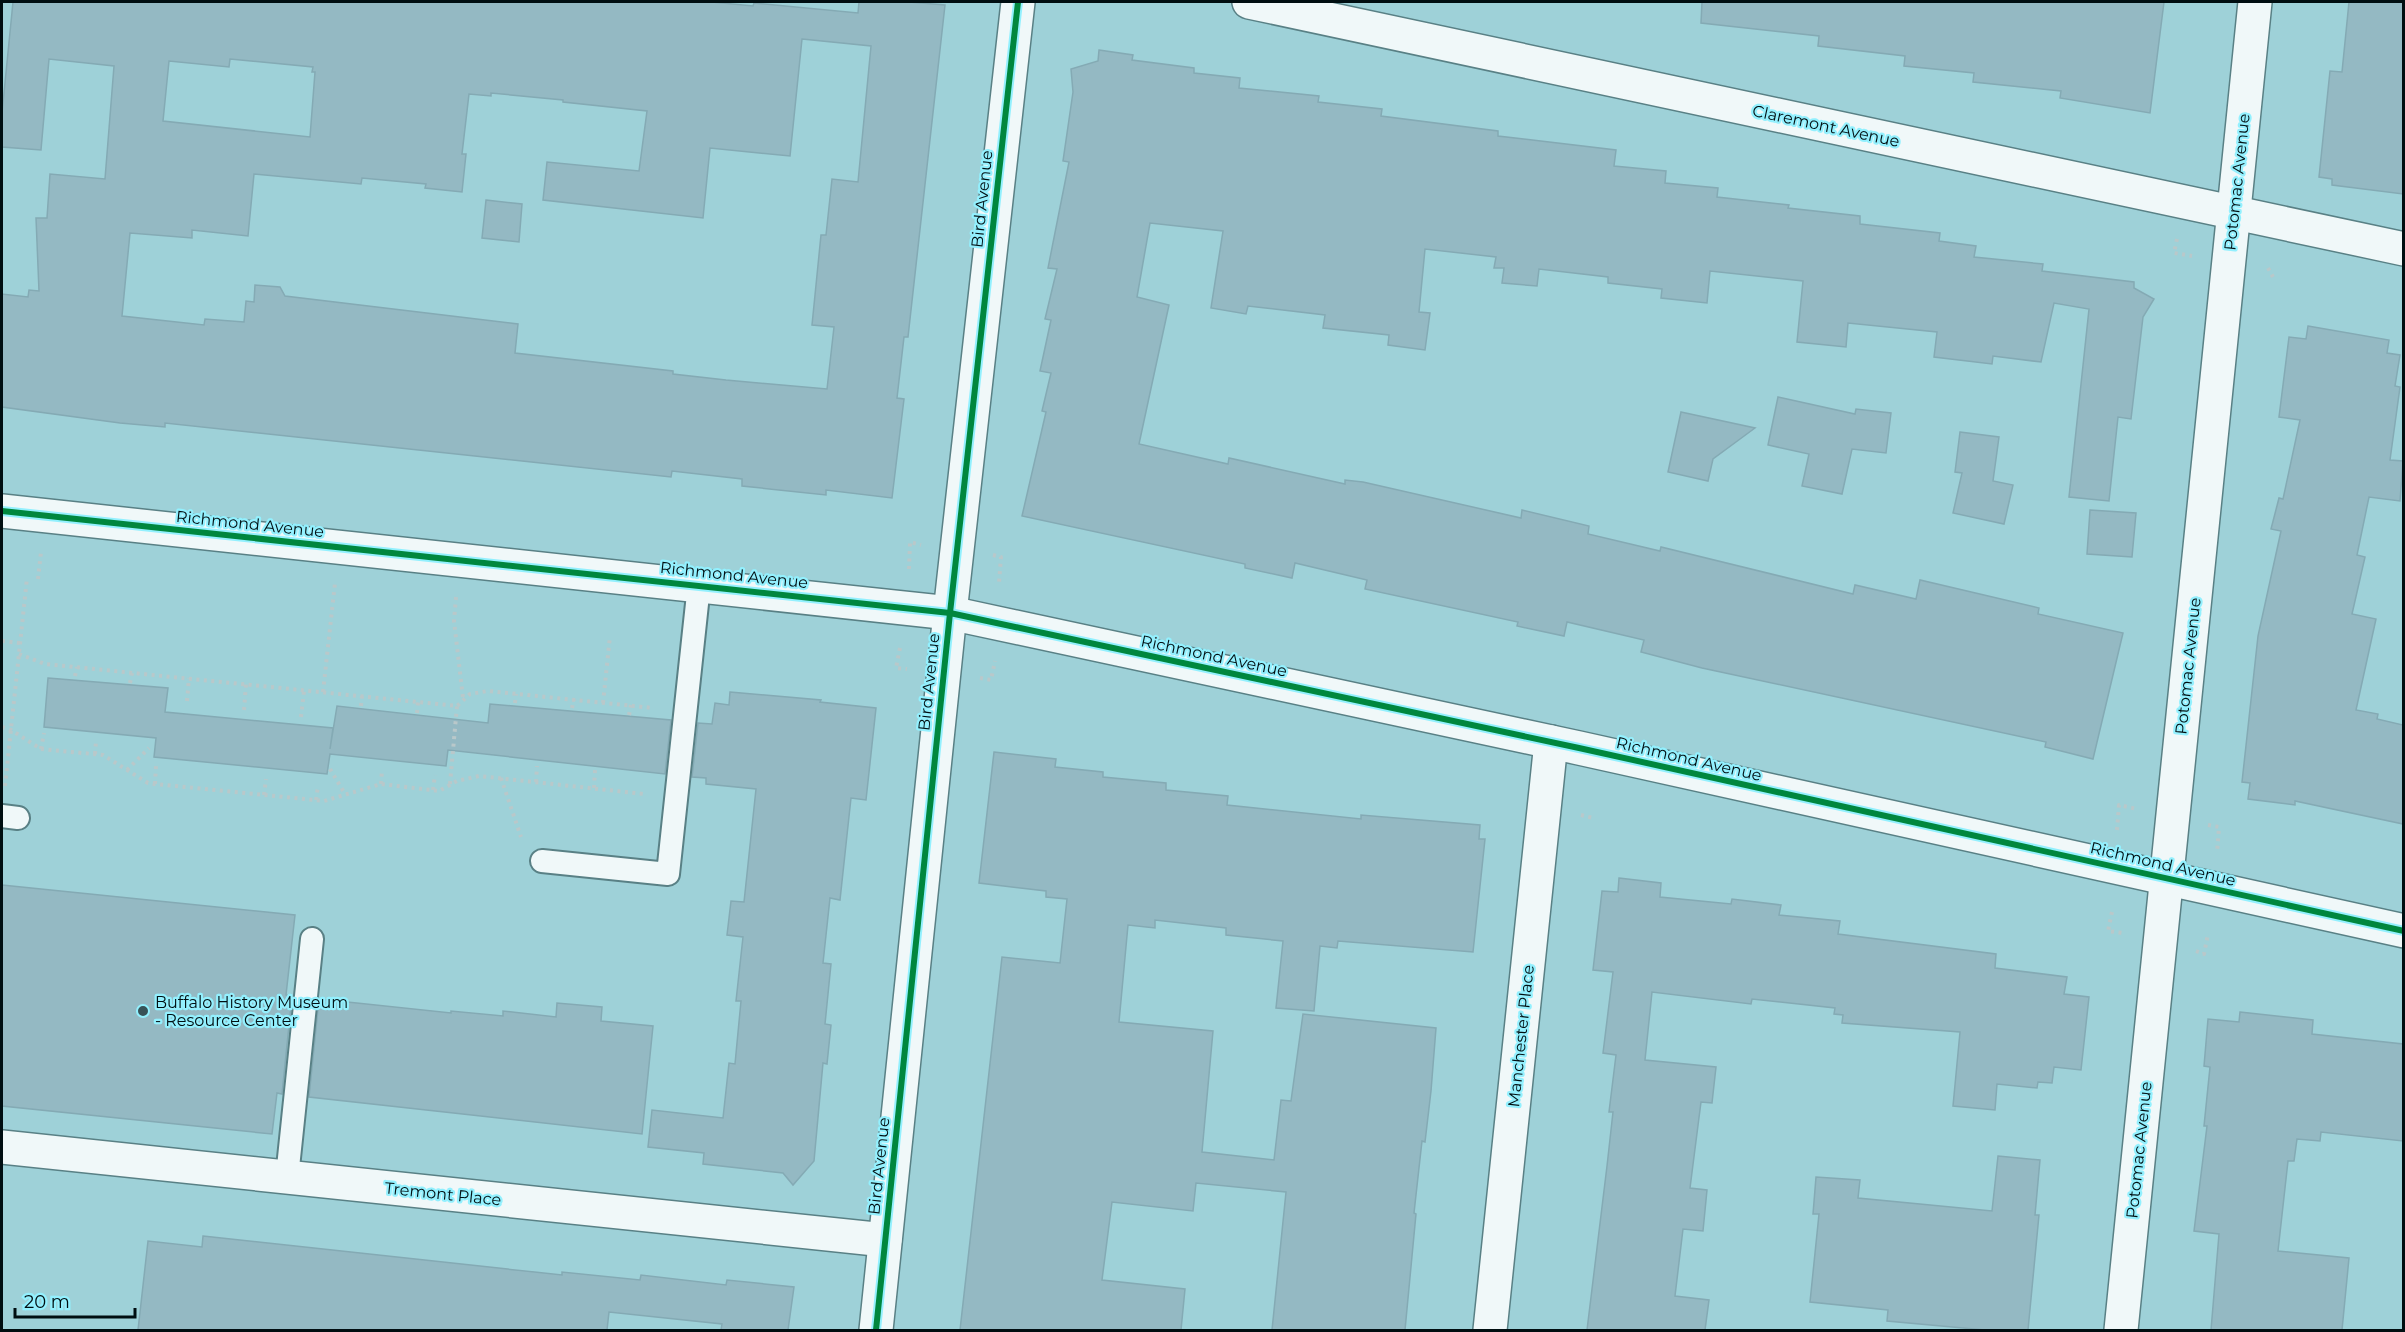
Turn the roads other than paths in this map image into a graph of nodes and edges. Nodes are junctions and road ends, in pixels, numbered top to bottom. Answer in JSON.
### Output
{"nodes":[{"id":1,"x":1018,"y":2,"type":"edge"},
{"id":2,"x":1249,"y":2,"type":"edge"},
{"id":3,"x":2255,"y":2,"type":"edge"},
{"id":4,"x":2233,"y":214,"type":"junction"},
{"id":5,"x":2403,"y":249,"type":"edge"},
{"id":6,"x":2,"y":511,"type":"edge"},
{"id":7,"x":699,"y":585,"type":"junction"},
{"id":8,"x":950,"y":613,"type":"junction"},
{"id":9,"x":1551,"y":742,"type":"junction"},
{"id":10,"x":542,"y":861,"type":"dead end"},
{"id":11,"x":2167,"y":879,"type":"junction"},
{"id":12,"x":2403,"y":931,"type":"edge"},
{"id":13,"x":312,"y":939,"type":"dead end"},
{"id":14,"x":2,"y":1147,"type":"edge"},
{"id":15,"x":287,"y":1177,"type":"junction"},
{"id":16,"x":885,"y":1240,"type":"junction"},
{"id":17,"x":876,"y":1330,"type":"edge"},
{"id":18,"x":1490,"y":1330,"type":"edge"},
{"id":19,"x":2121,"y":1330,"type":"edge"}],
"edges":[{"from":1,"to":8,"type":"street","name":"Bird Avenue"},
{"from":2,"to":4,"type":"street","name":"Claremont Avenue"},
{"from":3,"to":4,"type":"street","name":"Potomac Avenue"},
{"from":4,"to":5,"type":"street","name":"Claremont Avenue"},
{"from":4,"to":11,"type":"street","name":"Potomac Avenue"},
{"from":6,"to":7,"type":"street","name":"Richmond Avenue"},
{"from":7,"to":8,"type":"street","name":"Richmond Avenue"},
{"from":7,"to":10,"type":"lane"},
{"from":8,"to":9,"type":"street","name":"Richmond Avenue"},
{"from":8,"to":16,"type":"street","name":"Bird Avenue"},
{"from":9,"to":11,"type":"street","name":"Richmond Avenue"},
{"from":9,"to":18,"type":"street","name":"Manchester Place"},
{"from":11,"to":12,"type":"street","name":"Richmond Avenue"},
{"from":11,"to":19,"type":"street","name":"Potomac Avenue"},
{"from":13,"to":15,"type":"lane"},
{"from":14,"to":15,"type":"street","name":"Tremont Place"},
{"from":15,"to":16,"type":"street","name":"Tremont Place"},
{"from":16,"to":17,"type":"street","name":"Bird Avenue"}]}
